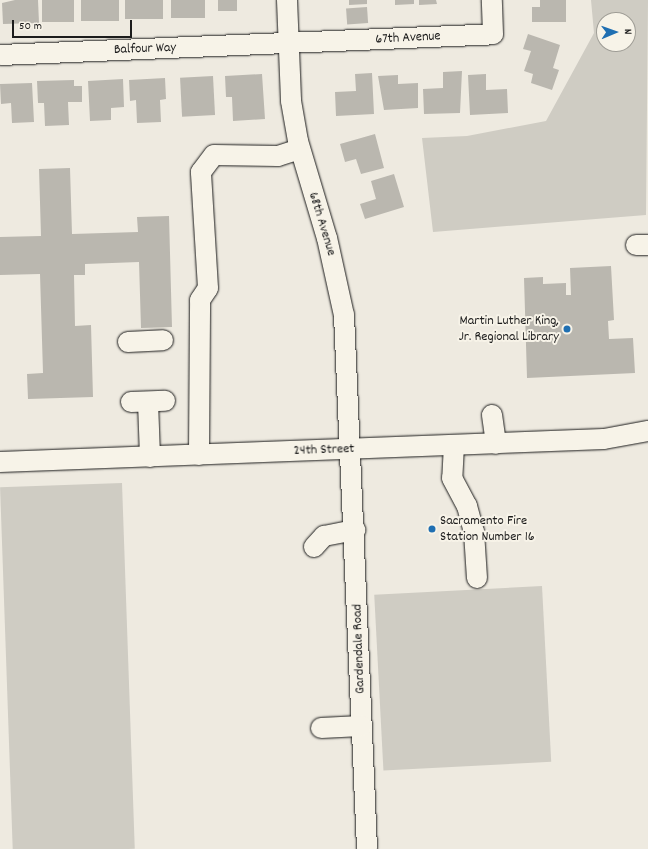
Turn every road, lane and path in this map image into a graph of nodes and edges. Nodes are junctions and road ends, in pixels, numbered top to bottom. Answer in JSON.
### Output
{"nodes":[{"id":1,"x":287,"y":0,"type":"edge"},
{"id":2,"x":492,"y":0,"type":"edge"},
{"id":3,"x":289,"y":43,"type":"junction"},
{"id":4,"x":0,"y":55,"type":"edge"},
{"id":5,"x":300,"y":149,"type":"junction"},
{"id":6,"x":163,"y":340,"type":"dead end"},
{"id":7,"x":128,"y":342,"type":"dead end"},
{"id":8,"x":148,"y":402,"type":"dead end"},
{"id":9,"x":492,"y":415,"type":"dead end"},
{"id":10,"x":648,"y":431,"type":"edge"},
{"id":11,"x":496,"y":444,"type":"junction"},
{"id":12,"x":454,"y":445,"type":"junction"},
{"id":13,"x":351,"y":450,"type":"junction"},
{"id":14,"x":199,"y":455,"type":"junction"},
{"id":15,"x":150,"y":457,"type":"junction"},
{"id":16,"x":0,"y":462,"type":"edge"},
{"id":17,"x":354,"y":530,"type":"junction"},
{"id":18,"x":314,"y":547,"type":"dead end"},
{"id":19,"x":477,"y":578,"type":"dead end"},
{"id":20,"x":361,"y":726,"type":"junction"},
{"id":21,"x":321,"y":728,"type":"dead end"},
{"id":22,"x":367,"y":849,"type":"edge"}],
"edges":[{"from":1,"to":3,"type":"street","name":"68th Avenue"},
{"from":2,"to":3,"type":"street","name":"67th Avenue"},
{"from":3,"to":4,"type":"street","name":"Balfour Way"},
{"from":3,"to":5,"type":"street","name":"68th Avenue"},
{"from":5,"to":13,"type":"street","name":"68th Avenue"},
{"from":5,"to":14,"type":"street"},
{"from":6,"to":7,"type":"street"},
{"from":8,"to":15,"type":"street"},
{"from":9,"to":11,"type":"street"},
{"from":10,"to":11,"type":"street","name":"24th Street"},
{"from":11,"to":12,"type":"street","name":"24th Street"},
{"from":12,"to":13,"type":"street","name":"24th Street"},
{"from":12,"to":19,"type":"street"},
{"from":13,"to":14,"type":"street","name":"24th Street"},
{"from":13,"to":17,"type":"street","name":"Gardendale Road"},
{"from":14,"to":15,"type":"street","name":"24th Street"},
{"from":15,"to":16,"type":"street","name":"24th Street"},
{"from":17,"to":18,"type":"street"},
{"from":17,"to":20,"type":"street","name":"Gardendale Road"},
{"from":20,"to":21,"type":"street"},
{"from":20,"to":22,"type":"street","name":"Gardendale Road"}]}
